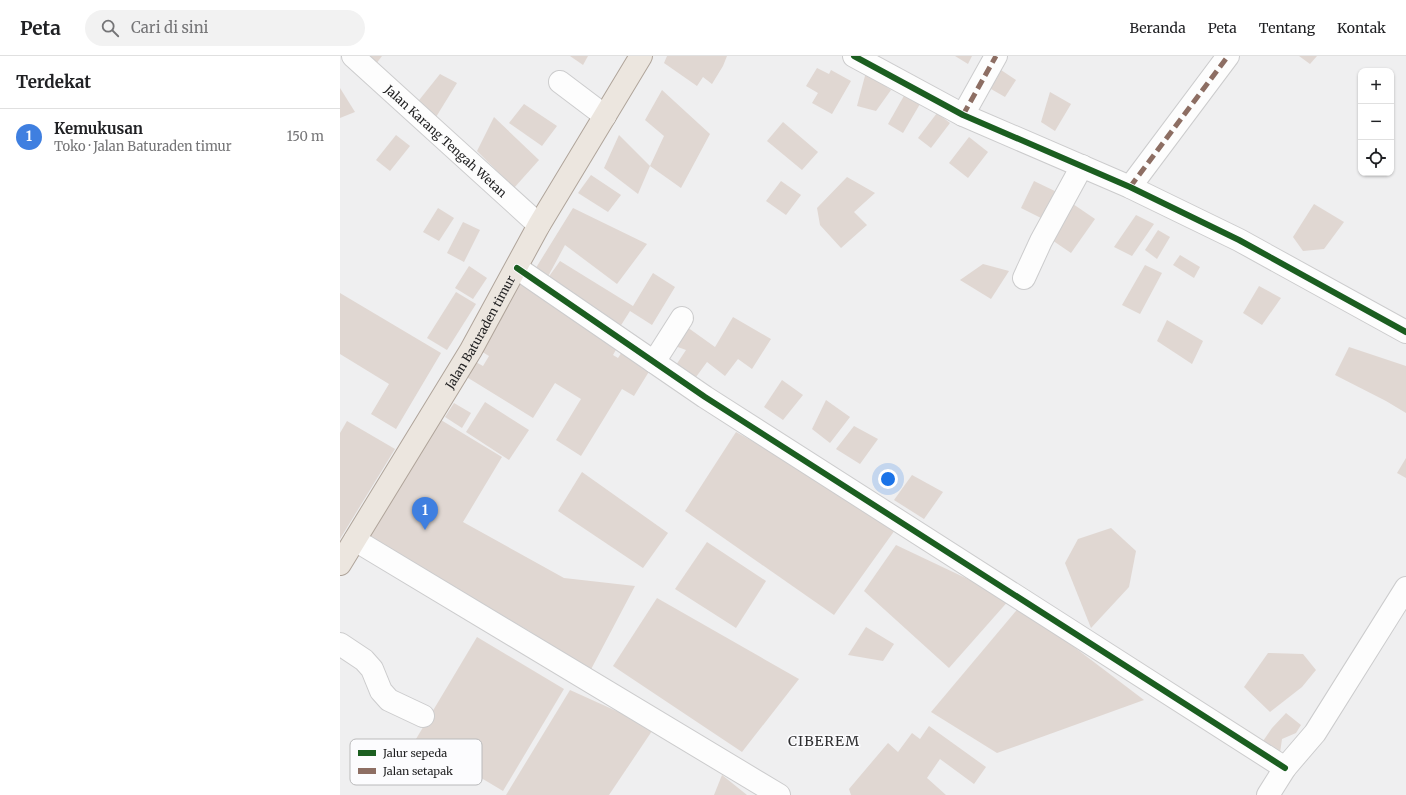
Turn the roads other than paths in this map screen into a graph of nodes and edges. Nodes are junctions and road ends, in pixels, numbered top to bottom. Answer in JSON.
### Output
{"nodes":[{"id":1,"x":353,"y":56,"type":"edge"},
{"id":2,"x":641,"y":56,"type":"edge"},
{"id":3,"x":854,"y":56,"type":"edge"},
{"id":4,"x":996,"y":56,"type":"edge"},
{"id":5,"x":1228,"y":56,"type":"edge"},
{"id":6,"x":560,"y":82,"type":"dead end"},
{"id":7,"x":963,"y":115,"type":"junction"},
{"id":8,"x":605,"y":116,"type":"junction"},
{"id":9,"x":1082,"y":166,"type":"junction"},
{"id":10,"x":1130,"y":187,"type":"junction"},
{"id":11,"x":539,"y":225,"type":"junction"},
{"id":12,"x":516,"y":268,"type":"junction"},
{"id":13,"x":1024,"y":278,"type":"dead end"},
{"id":14,"x":682,"y":318,"type":"dead end"},
{"id":15,"x":1406,"y":332,"type":"edge"},
{"id":16,"x":654,"y":362,"type":"junction"},
{"id":17,"x":355,"y":540,"type":"junction"},
{"id":18,"x":340,"y":564,"type":"edge"},
{"id":19,"x":1406,"y":588,"type":"edge"},
{"id":20,"x":340,"y":644,"type":"edge"},
{"id":21,"x":423,"y":716,"type":"dead end"},
{"id":22,"x":1285,"y":768,"type":"junction"},
{"id":23,"x":779,"y":795,"type":"edge"},
{"id":24,"x":1268,"y":795,"type":"edge"}],
"edges":[{"from":1,"to":11,"type":"street","name":"Jalan Karang Tengah Wetan"},
{"from":2,"to":8,"type":"main road","name":"Jalan Baturaden timur"},
{"from":3,"to":7,"type":"street"},
{"from":4,"to":7,"type":"street"},
{"from":5,"to":10,"type":"street"},
{"from":6,"to":8,"type":"street"},
{"from":7,"to":9,"type":"street"},
{"from":8,"to":11,"type":"main road","name":"Jalan Baturaden timur"},
{"from":9,"to":10,"type":"street"},
{"from":9,"to":13,"type":"street"},
{"from":10,"to":15,"type":"street"},
{"from":11,"to":12,"type":"main road","name":"Jalan Baturaden timur"},
{"from":12,"to":16,"type":"street"},
{"from":12,"to":17,"type":"main road","name":"Jalan Baturaden timur"},
{"from":14,"to":16,"type":"street"},
{"from":16,"to":22,"type":"street"},
{"from":17,"to":18,"type":"main road","name":"Jalan Baturaden timur"},
{"from":17,"to":23,"type":"street"},
{"from":19,"to":22,"type":"street"},
{"from":20,"to":21,"type":"street"},
{"from":22,"to":24,"type":"street"}]}
